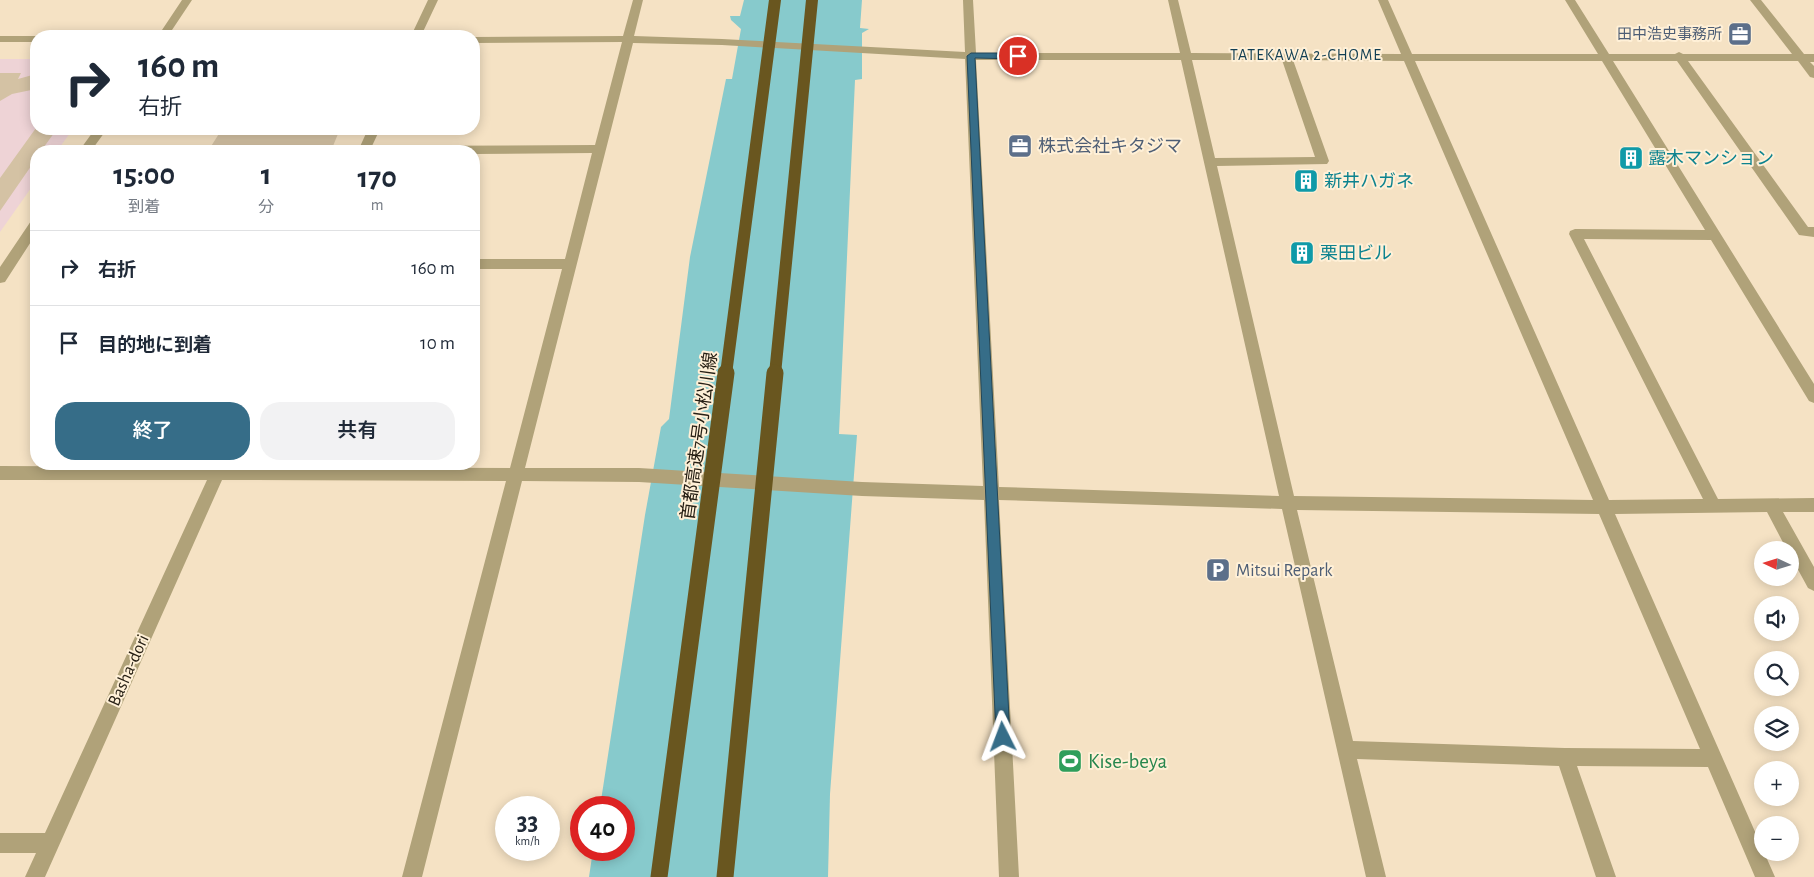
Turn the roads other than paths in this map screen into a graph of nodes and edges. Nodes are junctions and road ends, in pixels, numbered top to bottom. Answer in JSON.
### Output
{"nodes":[{"id":1,"x":187,"y":0,"type":"edge"},
{"id":2,"x":433,"y":0,"type":"edge"},
{"id":3,"x":638,"y":0,"type":"edge"},
{"id":4,"x":775,"y":0,"type":"edge"},
{"id":5,"x":812,"y":0,"type":"edge"},
{"id":6,"x":968,"y":0,"type":"edge"},
{"id":7,"x":1173,"y":0,"type":"edge"},
{"id":8,"x":1383,"y":0,"type":"edge"},
{"id":9,"x":1570,"y":0,"type":"edge"},
{"id":10,"x":1755,"y":0,"type":"edge"},
{"id":11,"x":167,"y":30,"type":"edge"},
{"id":12,"x":419,"y":30,"type":"edge"},
{"id":13,"x":0,"y":39,"type":"edge"},
{"id":14,"x":30,"y":39,"type":"edge"},
{"id":15,"x":628,"y":39,"type":"junction"},
{"id":16,"x":480,"y":40,"type":"edge"},
{"id":17,"x":971,"y":56,"type":"junction"},
{"id":18,"x":1605,"y":56,"type":"junction"},
{"id":19,"x":1679,"y":56,"type":"junction"},
{"id":20,"x":1186,"y":58,"type":"junction"},
{"id":21,"x":1286,"y":58,"type":"junction"},
{"id":22,"x":1408,"y":58,"type":"junction"},
{"id":23,"x":1801,"y":58,"type":"junction"},
{"id":24,"x":1814,"y":58,"type":"edge"},
{"id":25,"x":1814,"y":74,"type":"edge"},
{"id":26,"x":600,"y":149,"type":"junction"},
{"id":27,"x":480,"y":150,"type":"edge"},
{"id":28,"x":1210,"y":162,"type":"junction"},
{"id":29,"x":1814,"y":232,"type":"edge"},
{"id":30,"x":30,"y":233,"type":"edge"},
{"id":31,"x":1714,"y":235,"type":"junction"},
{"id":32,"x":480,"y":264,"type":"edge"},
{"id":33,"x":570,"y":264,"type":"junction"},
{"id":34,"x":0,"y":278,"type":"edge"},
{"id":35,"x":1814,"y":397,"type":"edge"},
{"id":36,"x":165,"y":470,"type":"edge"},
{"id":37,"x":220,"y":470,"type":"edge"},
{"id":38,"x":279,"y":470,"type":"edge"},
{"id":39,"x":0,"y":473,"type":"edge"},
{"id":40,"x":516,"y":474,"type":"junction"},
{"id":41,"x":992,"y":494,"type":"junction"},
{"id":42,"x":1288,"y":503,"type":"junction"},
{"id":43,"x":1771,"y":505,"type":"junction"},
{"id":44,"x":1814,"y":505,"type":"edge"},
{"id":45,"x":1714,"y":506,"type":"junction"},
{"id":46,"x":1604,"y":507,"type":"junction"},
{"id":47,"x":1814,"y":583,"type":"edge"},
{"id":48,"x":1347,"y":750,"type":"junction"},
{"id":49,"x":1565,"y":757,"type":"junction"},
{"id":50,"x":1713,"y":758,"type":"junction"},
{"id":51,"x":0,"y":843,"type":"edge"},
{"id":52,"x":50,"y":843,"type":"junction"},
{"id":53,"x":35,"y":877,"type":"edge"},
{"id":54,"x":412,"y":877,"type":"edge"},
{"id":55,"x":659,"y":877,"type":"edge"},
{"id":56,"x":725,"y":877,"type":"edge"},
{"id":57,"x":1009,"y":877,"type":"edge"},
{"id":58,"x":1376,"y":877,"type":"edge"},
{"id":59,"x":1606,"y":877,"type":"edge"},
{"id":60,"x":1765,"y":877,"type":"edge"}],
"edges":[{"from":1,"to":11,"type":"street"},
{"from":2,"to":12,"type":"street"},
{"from":3,"to":15,"type":"street"},
{"from":4,"to":55,"type":"highway","name":"首都高速7号小松川線","bridge":true},
{"from":5,"to":56,"type":"highway","bridge":true},
{"from":6,"to":17,"type":"street"},
{"from":7,"to":20,"type":"street"},
{"from":8,"to":22,"type":"street"},
{"from":9,"to":18,"type":"street"},
{"from":10,"to":23,"type":"street"},
{"from":13,"to":14,"type":"street"},
{"from":15,"to":16,"type":"street"},
{"from":15,"to":17,"type":"street","bridge":true},
{"from":15,"to":26,"type":"street"},
{"from":17,"to":20,"type":"street"},
{"from":17,"to":41,"type":"street"},
{"from":18,"to":19,"type":"street"},
{"from":18,"to":22,"type":"street"},
{"from":18,"to":31,"type":"street"},
{"from":19,"to":23,"type":"street"},
{"from":19,"to":29,"type":"street"},
{"from":20,"to":21,"type":"street"},
{"from":20,"to":28,"type":"street"},
{"from":21,"to":22,"type":"street"},
{"from":21,"to":28,"type":"street"},
{"from":22,"to":46,"type":"street"},
{"from":23,"to":24,"type":"street"},
{"from":23,"to":25,"type":"street"},
{"from":26,"to":27,"type":"street"},
{"from":26,"to":33,"type":"street"},
{"from":28,"to":42,"type":"street"},
{"from":30,"to":34,"type":"street"},
{"from":31,"to":35,"type":"street"},
{"from":31,"to":45,"type":"street"},
{"from":32,"to":33,"type":"street"},
{"from":33,"to":40,"type":"street"},
{"from":36,"to":39,"type":"street"},
{"from":37,"to":52,"type":"street","name":"Basha-dori"},
{"from":38,"to":40,"type":"street"},
{"from":40,"to":41,"type":"street","bridge":true},
{"from":40,"to":54,"type":"street"},
{"from":41,"to":42,"type":"street"},
{"from":41,"to":57,"type":"street"},
{"from":42,"to":46,"type":"street"},
{"from":42,"to":48,"type":"street"},
{"from":43,"to":44,"type":"street"},
{"from":43,"to":45,"type":"street"},
{"from":43,"to":47,"type":"street"},
{"from":45,"to":46,"type":"street"},
{"from":46,"to":50,"type":"street"},
{"from":48,"to":49,"type":"street"},
{"from":48,"to":58,"type":"street"},
{"from":49,"to":50,"type":"street"},
{"from":49,"to":59,"type":"street"},
{"from":50,"to":60,"type":"street"},
{"from":51,"to":52,"type":"street"},
{"from":52,"to":53,"type":"street","name":"Basha-dori"}]}
